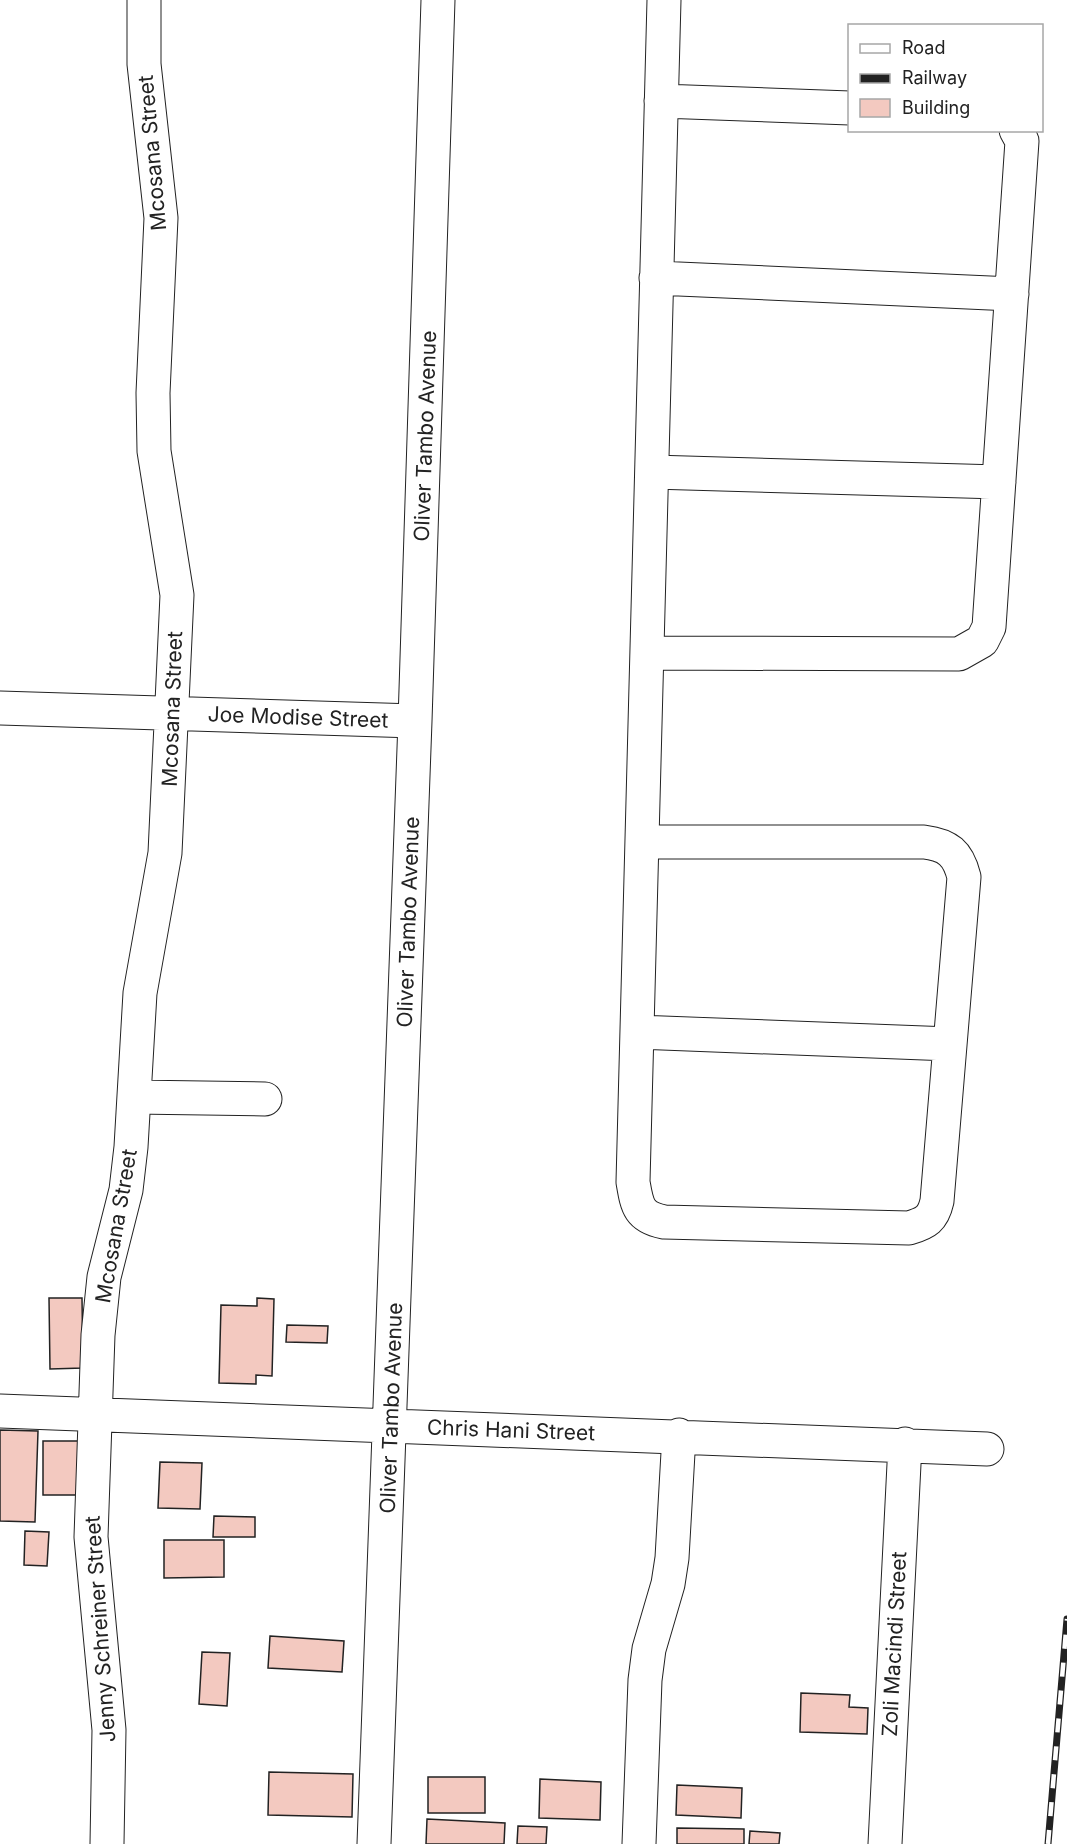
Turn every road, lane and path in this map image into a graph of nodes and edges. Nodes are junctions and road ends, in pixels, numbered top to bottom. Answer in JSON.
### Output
{"nodes":[{"id":1,"x":144,"y":0,"type":"edge"},
{"id":2,"x":438,"y":0,"type":"edge"},
{"id":3,"x":664,"y":0,"type":"edge"},
{"id":4,"x":661,"y":101,"type":"junction"},
{"id":5,"x":848,"y":108,"type":"edge"},
{"id":6,"x":1017,"y":132,"type":"edge"},
{"id":7,"x":656,"y":278,"type":"junction"},
{"id":8,"x":1012,"y":294,"type":"junction"},
{"id":9,"x":652,"y":472,"type":"junction"},
{"id":10,"x":999,"y":482,"type":"junction"},
{"id":11,"x":646,"y":653,"type":"junction"},
{"id":12,"x":0,"y":708,"type":"edge"},
{"id":13,"x":173,"y":713,"type":"junction"},
{"id":14,"x":416,"y":721,"type":"junction"},
{"id":15,"x":642,"y":842,"type":"junction"},
{"id":16,"x":637,"y":1032,"type":"junction"},
{"id":17,"x":950,"y":1044,"type":"junction"},
{"id":18,"x":134,"y":1097,"type":"junction"},
{"id":19,"x":265,"y":1099,"type":"dead end"},
{"id":20,"x":0,"y":1411,"type":"edge"},
{"id":21,"x":94,"y":1414,"type":"junction"},
{"id":22,"x":390,"y":1426,"type":"junction"},
{"id":23,"x":679,"y":1435,"type":"junction"},
{"id":24,"x":905,"y":1444,"type":"junction"},
{"id":25,"x":987,"y":1449,"type":"dead end"},
{"id":26,"x":107,"y":1844,"type":"edge"},
{"id":27,"x":374,"y":1844,"type":"edge"},
{"id":28,"x":639,"y":1844,"type":"edge"},
{"id":29,"x":885,"y":1844,"type":"edge"}],
"edges":[{"from":1,"to":13,"type":"street","name":"Mcosana Street"},
{"from":2,"to":14,"type":"street","name":"Oliver Tambo Avenue"},
{"from":3,"to":4,"type":"street"},
{"from":4,"to":5,"type":"street"},
{"from":4,"to":7,"type":"street"},
{"from":6,"to":8,"type":"street"},
{"from":7,"to":8,"type":"street"},
{"from":7,"to":9,"type":"street"},
{"from":8,"to":10,"type":"street"},
{"from":9,"to":10,"type":"street"},
{"from":9,"to":11,"type":"street"},
{"from":10,"to":11,"type":"street"},
{"from":11,"to":15,"type":"street"},
{"from":12,"to":13,"type":"street","name":"Joe Modise Street"},
{"from":13,"to":14,"type":"street","name":"Joe Modise Street"},
{"from":13,"to":18,"type":"street","name":"Mcosana Street"},
{"from":14,"to":22,"type":"street","name":"Oliver Tambo Avenue"},
{"from":15,"to":16,"type":"street"},
{"from":15,"to":17,"type":"street"},
{"from":16,"to":17,"type":"street"},
{"from":16,"to":17,"type":"street"},
{"from":18,"to":19,"type":"street"},
{"from":18,"to":21,"type":"street","name":"Mcosana Street"},
{"from":20,"to":21,"type":"street","name":"Chris Hani Street"},
{"from":21,"to":22,"type":"street","name":"Chris Hani Street"},
{"from":21,"to":26,"type":"street","name":"Jenny Schreiner Street"},
{"from":22,"to":23,"type":"street","name":"Chris Hani Street"},
{"from":22,"to":27,"type":"street","name":"Oliver Tambo Avenue"},
{"from":23,"to":24,"type":"street","name":"Chris Hani Street"},
{"from":23,"to":28,"type":"street"},
{"from":24,"to":25,"type":"street","name":"Chris Hani Street"},
{"from":24,"to":29,"type":"street","name":"Zoli Macindi Street"}]}
